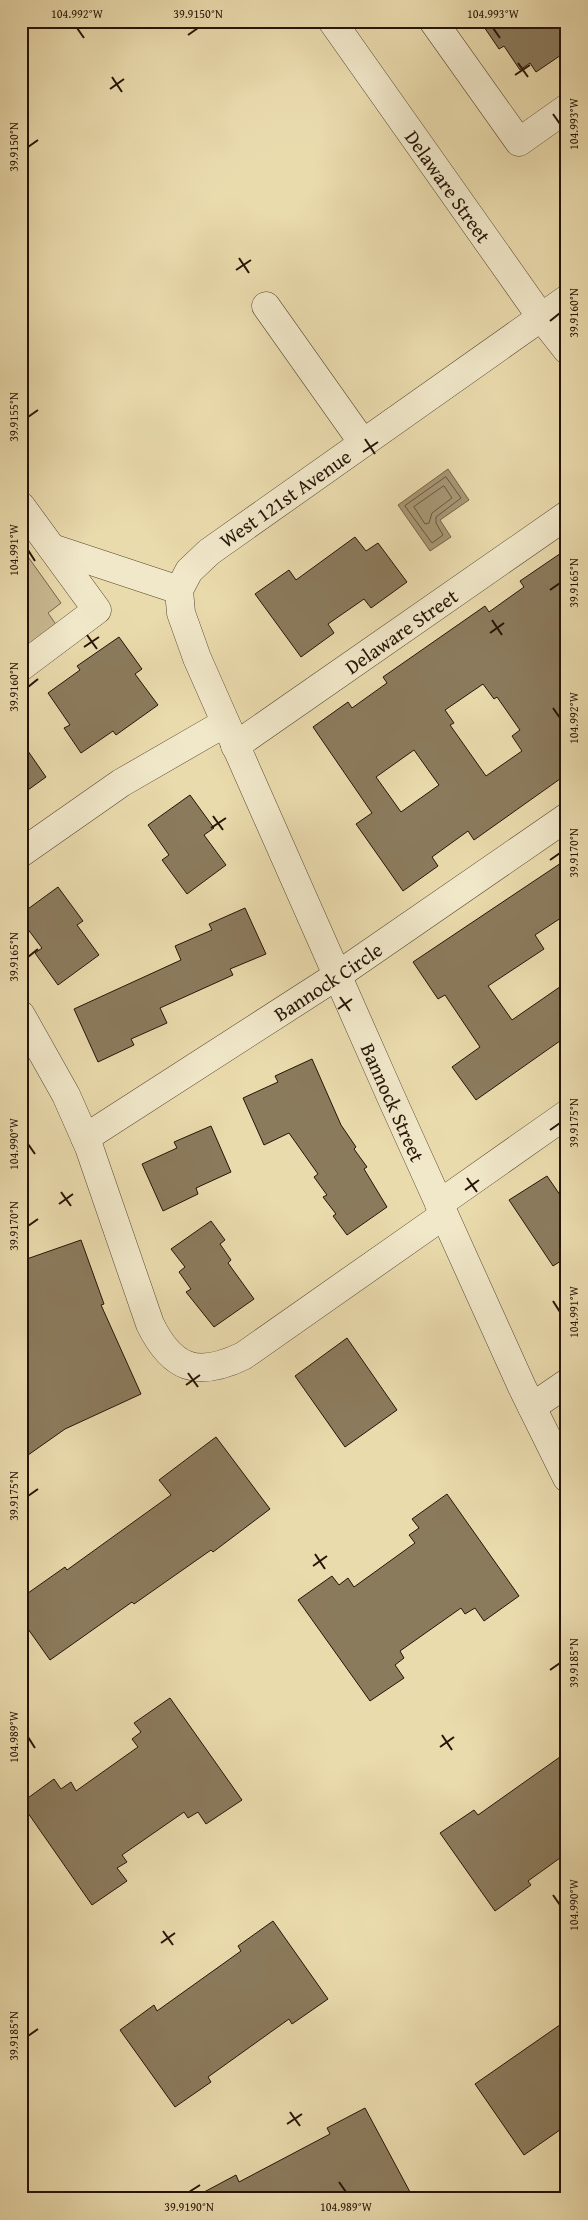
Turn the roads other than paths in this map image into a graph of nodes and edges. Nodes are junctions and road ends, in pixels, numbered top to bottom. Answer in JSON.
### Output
{"nodes":[{"id":1,"x":332,"y":21,"type":"edge"},
{"id":2,"x":433,"y":21,"type":"edge"},
{"id":3,"x":567,"y":108,"type":"edge"},
{"id":4,"x":567,"y":299,"type":"edge"},
{"id":5,"x":266,"y":306,"type":"dead end"},
{"id":6,"x":541,"y":317,"type":"junction"},
{"id":7,"x":567,"y":350,"type":"edge"},
{"id":8,"x":363,"y":444,"type":"junction"},
{"id":9,"x":21,"y":506,"type":"edge"},
{"id":10,"x":567,"y":515,"type":"edge"},
{"id":11,"x":52,"y":548,"type":"junction"},
{"id":12,"x":180,"y":590,"type":"junction"},
{"id":13,"x":21,"y":667,"type":"edge"},
{"id":14,"x":230,"y":735,"type":"junction"},
{"id":15,"x":567,"y":817,"type":"edge"},
{"id":16,"x":21,"y":853,"type":"edge"},
{"id":17,"x":338,"y":975,"type":"junction"},
{"id":18,"x":21,"y":1015,"type":"edge"},
{"id":19,"x":567,"y":1114,"type":"edge"},
{"id":20,"x":85,"y":1138,"type":"junction"},
{"id":21,"x":441,"y":1209,"type":"junction"},
{"id":22,"x":567,"y":1383,"type":"edge"},
{"id":23,"x":532,"y":1407,"type":"junction"},
{"id":24,"x":567,"y":1478,"type":"edge"}],
"edges":[{"from":1,"to":6,"type":"street","name":"Delaware Street"},
{"from":2,"to":3,"type":"street"},
{"from":4,"to":6,"type":"street","name":"West 121st Avenue"},
{"from":5,"to":8,"type":"street"},
{"from":6,"to":7,"type":"street","name":"Delaware Street"},
{"from":6,"to":8,"type":"street","name":"West 121st Avenue"},
{"from":8,"to":12,"type":"street","name":"West 121st Avenue"},
{"from":9,"to":11,"type":"street"},
{"from":10,"to":14,"type":"street","name":"Delaware Street"},
{"from":11,"to":12,"type":"street"},
{"from":11,"to":13,"type":"street"},
{"from":12,"to":14,"type":"street"},
{"from":14,"to":16,"type":"street"},
{"from":14,"to":17,"type":"street","name":"Bannock Street"},
{"from":15,"to":17,"type":"street","name":"Bannock Circle"},
{"from":17,"to":20,"type":"street","name":"Bannock Circle"},
{"from":17,"to":21,"type":"street","name":"Bannock Street"},
{"from":18,"to":20,"type":"street"},
{"from":19,"to":21,"type":"street"},
{"from":20,"to":21,"type":"street"},
{"from":21,"to":23,"type":"street","name":"Bannock Street"},
{"from":22,"to":23,"type":"street"},
{"from":23,"to":24,"type":"street","name":"Bannock Street"}]}
